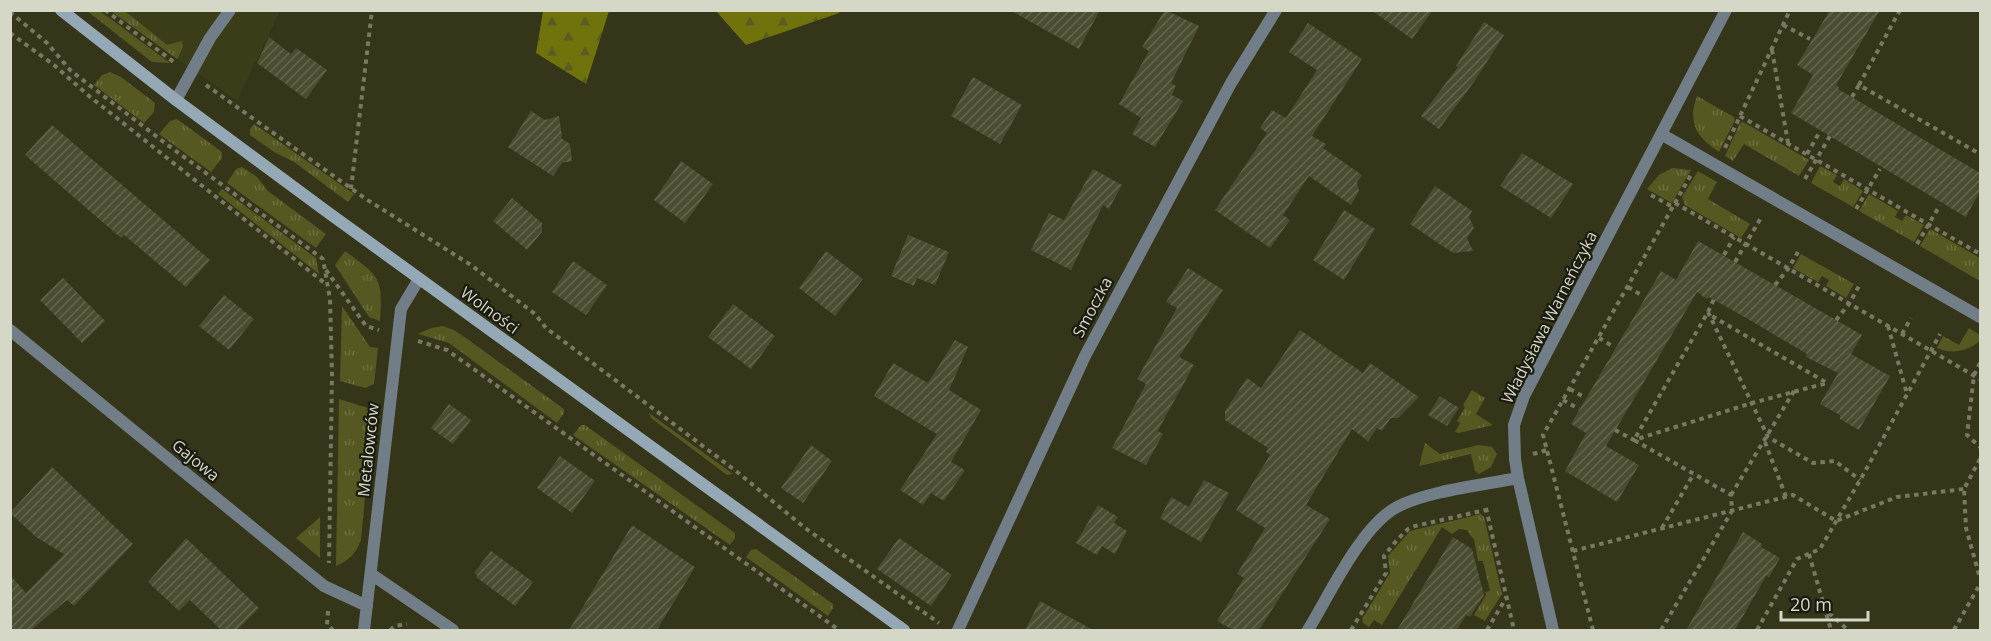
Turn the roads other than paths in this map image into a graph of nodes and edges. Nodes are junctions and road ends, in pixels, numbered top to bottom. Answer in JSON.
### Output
{"nodes":[{"id":1,"x":61,"y":10,"type":"edge"},
{"id":2,"x":230,"y":10,"type":"edge"},
{"id":3,"x":1276,"y":10,"type":"edge"},
{"id":4,"x":1726,"y":10,"type":"edge"},
{"id":5,"x":176,"y":100,"type":"junction"},
{"id":6,"x":1661,"y":134,"type":"junction"},
{"id":7,"x":419,"y":279,"type":"junction"},
{"id":8,"x":1980,"y":317,"type":"edge"},
{"id":9,"x":10,"y":330,"type":"edge"},
{"id":10,"x":1518,"y":478,"type":"junction"},
{"id":11,"x":370,"y":574,"type":"junction"},
{"id":12,"x":367,"y":606,"type":"junction"},
{"id":13,"x":364,"y":630,"type":"edge"},
{"id":14,"x":453,"y":630,"type":"edge"},
{"id":15,"x":904,"y":630,"type":"edge"},
{"id":16,"x":958,"y":630,"type":"edge"},
{"id":17,"x":1308,"y":630,"type":"edge"},
{"id":18,"x":1553,"y":630,"type":"edge"}],
"edges":[{"from":1,"to":5,"type":"main road","name":"Wolności"},
{"from":2,"to":5,"type":"street"},
{"from":3,"to":16,"type":"street","name":"Smoczka"},
{"from":4,"to":6,"type":"street","name":"Władysława Warneńczyka"},
{"from":5,"to":7,"type":"main road","name":"Wolności"},
{"from":6,"to":8,"type":"street"},
{"from":6,"to":10,"type":"street","name":"Władysława Warneńczyka"},
{"from":7,"to":11,"type":"street","name":"Metalowców"},
{"from":7,"to":15,"type":"main road","name":"Wolności"},
{"from":9,"to":12,"type":"street","name":"Gajowa"},
{"from":10,"to":17,"type":"street"},
{"from":10,"to":18,"type":"street","name":"Władysława Warneńczyka"},
{"from":11,"to":12,"type":"street","name":"Metalowców"},
{"from":11,"to":14,"type":"street"},
{"from":12,"to":13,"type":"street","name":"Metalowców"}]}
